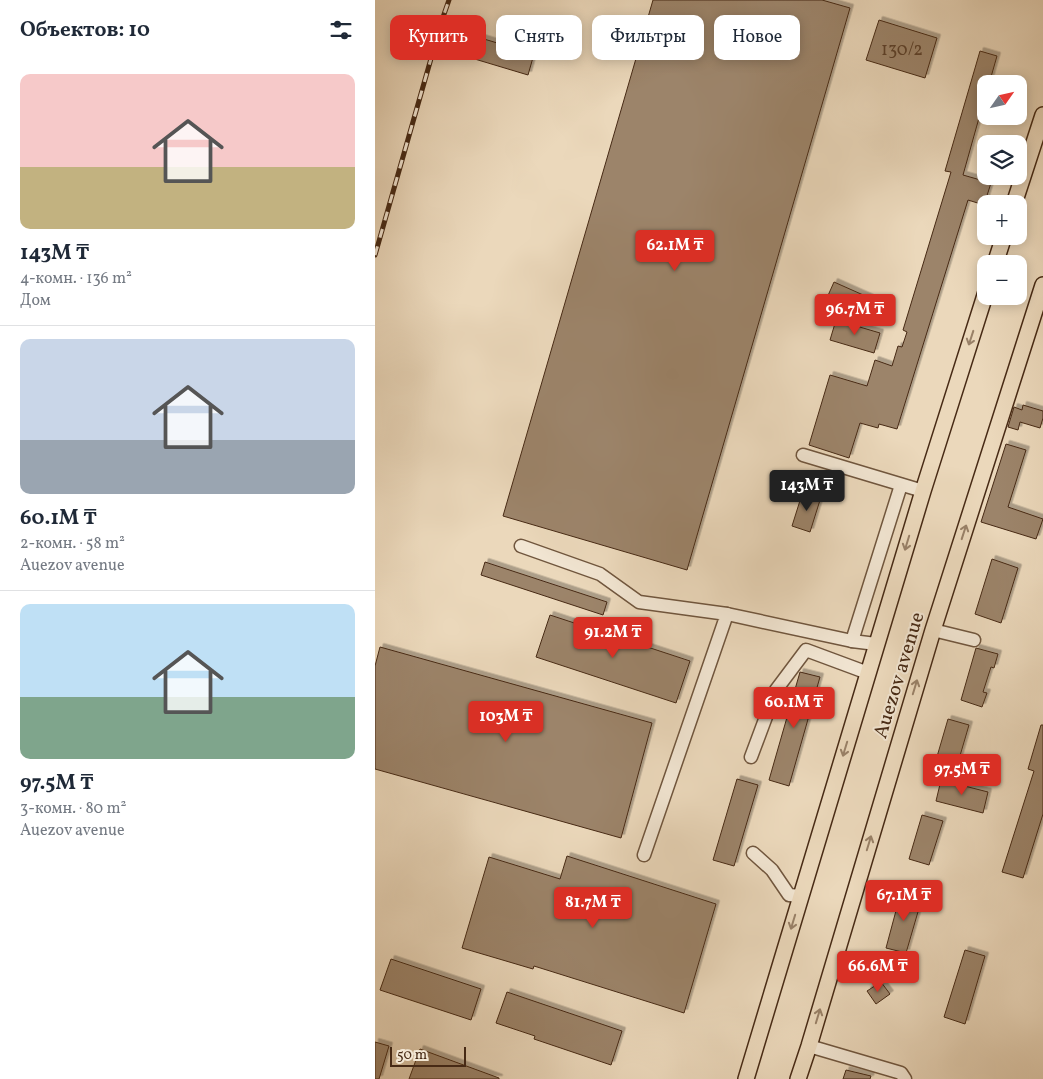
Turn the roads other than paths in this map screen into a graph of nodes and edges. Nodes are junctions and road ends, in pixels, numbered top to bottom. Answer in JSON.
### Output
{"nodes":[{"id":1,"x":1043,"y":115,"type":"edge"},
{"id":2,"x":1018,"y":195,"type":"edge"},
{"id":3,"x":1043,"y":285,"type":"edge"},
{"id":4,"x":982,"y":305,"type":"edge"},
{"id":5,"x":803,"y":455,"type":"dead end"},
{"id":6,"x":901,"y":485,"type":"junction"},
{"id":7,"x":923,"y":491,"type":"junction"},
{"id":8,"x":521,"y":546,"type":"dead end"},
{"id":9,"x":727,"y":614,"type":"junction"},
{"id":10,"x":933,"y":630,"type":"junction"},
{"id":11,"x":974,"y":640,"type":"dead end"},
{"id":12,"x":851,"y":641,"type":"junction"},
{"id":13,"x":876,"y":644,"type":"junction"},
{"id":14,"x":868,"y":673,"type":"junction"},
{"id":15,"x":751,"y":757,"type":"dead end"},
{"id":16,"x":753,"y":852,"type":"dead end"},
{"id":17,"x":644,"y":855,"type":"dead end"},
{"id":18,"x":801,"y":896,"type":"junction"},
{"id":19,"x":809,"y":1046,"type":"junction"},
{"id":20,"x":746,"y":1079,"type":"edge"},
{"id":21,"x":798,"y":1079,"type":"edge"},
{"id":22,"x":905,"y":1079,"type":"edge"}],
"edges":[{"from":1,"to":2,"type":"main road"},
{"from":10,"to":3,"type":"main road","name":"Auezov avenue","one_way":true},
{"from":4,"to":7,"type":"main road","name":"Auezov avenue","one_way":true},
{"from":5,"to":6,"type":"lane"},
{"from":6,"to":7,"type":"lane"},
{"from":6,"to":12,"type":"lane"},
{"from":7,"to":13,"type":"main road","name":"Auezov avenue","one_way":true},
{"from":8,"to":9,"type":"lane"},
{"from":9,"to":12,"type":"lane"},
{"from":9,"to":17,"type":"lane"},
{"from":10,"to":11,"type":"lane"},
{"from":19,"to":10,"type":"main road","name":"Auezov avenue","one_way":true},
{"from":12,"to":13,"type":"lane"},
{"from":13,"to":14,"type":"main road","name":"Auezov avenue"},
{"from":14,"to":15,"type":"lane"},
{"from":14,"to":18,"type":"main road","name":"Auezov avenue","one_way":true},
{"from":16,"to":18,"type":"lane"},
{"from":18,"to":20,"type":"main road","name":"Auezov avenue","one_way":true},
{"from":19,"to":21,"type":"main road","name":"Auezov avenue"},
{"from":19,"to":22,"type":"lane"}]}
